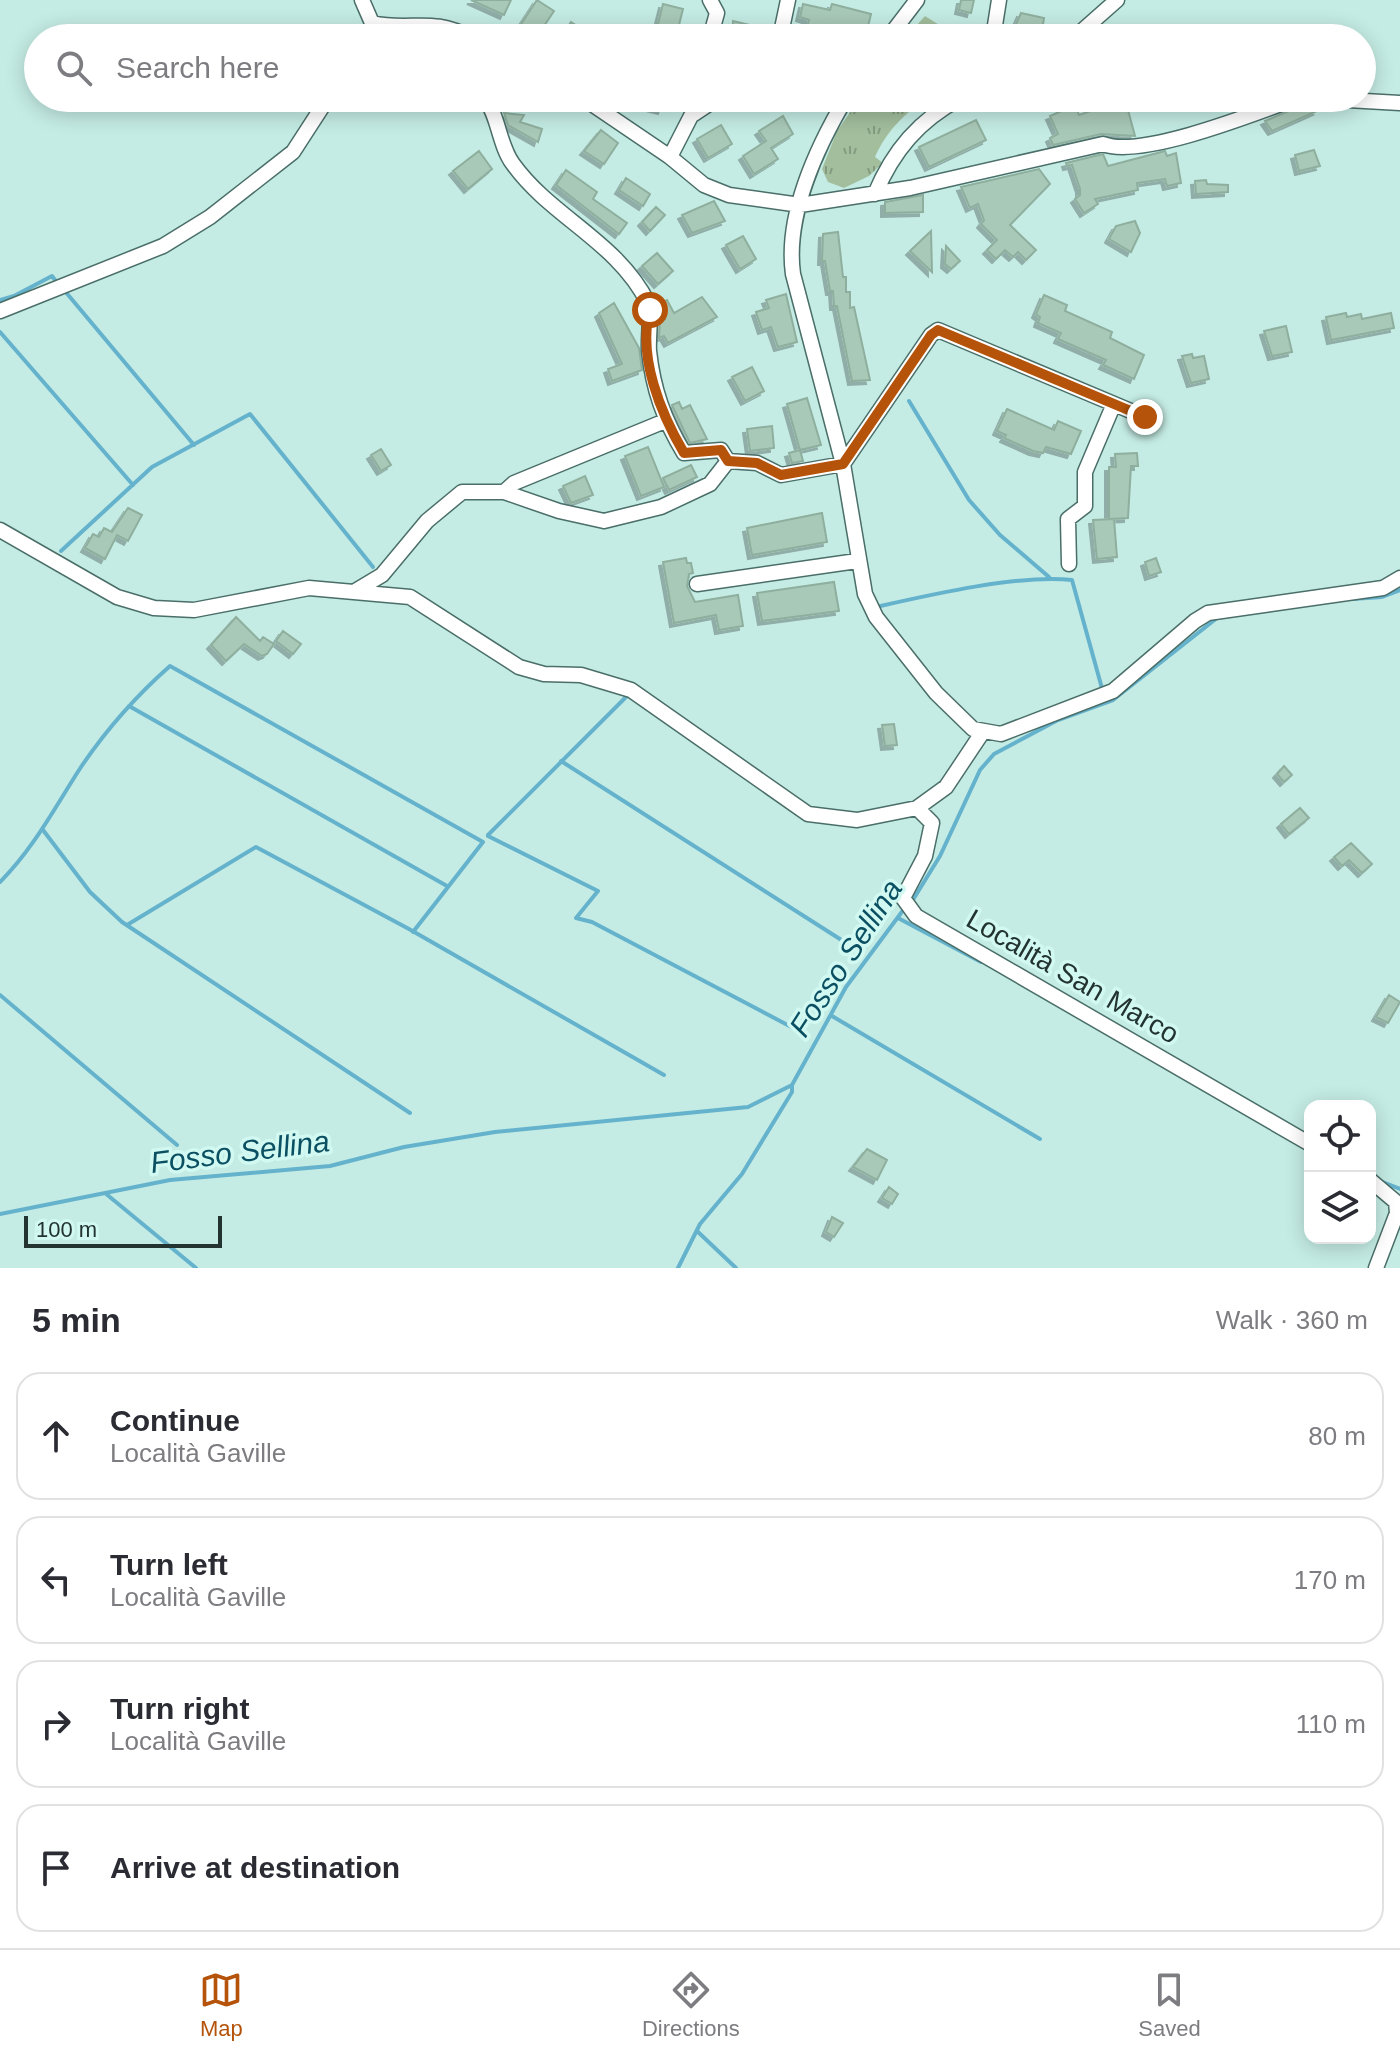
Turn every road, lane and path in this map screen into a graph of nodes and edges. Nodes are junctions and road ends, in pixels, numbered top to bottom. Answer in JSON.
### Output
{"nodes":[{"id":1,"x":362,"y":0,"type":"edge"},
{"id":2,"x":710,"y":0,"type":"edge"},
{"id":3,"x":788,"y":0,"type":"edge"},
{"id":4,"x":917,"y":0,"type":"edge"},
{"id":5,"x":999,"y":0,"type":"edge"},
{"id":6,"x":1117,"y":0,"type":"edge"},
{"id":7,"x":374,"y":24,"type":"edge"},
{"id":8,"x":714,"y":24,"type":"edge"},
{"id":9,"x":783,"y":24,"type":"edge"},
{"id":10,"x":899,"y":24,"type":"edge"},
{"id":11,"x":995,"y":24,"type":"edge"},
{"id":12,"x":1090,"y":24,"type":"edge"},
{"id":13,"x":1376,"y":102,"type":"edge"},
{"id":14,"x":1400,"y":103,"type":"edge"},
{"id":15,"x":319,"y":112,"type":"edge"},
{"id":16,"x":492,"y":112,"type":"edge"},
{"id":17,"x":604,"y":112,"type":"edge"},
{"id":18,"x":692,"y":112,"type":"edge"},
{"id":19,"x":697,"y":112,"type":"edge"},
{"id":20,"x":838,"y":112,"type":"edge"},
{"id":21,"x":936,"y":112,"type":"edge"},
{"id":22,"x":1253,"y":112,"type":"edge"},
{"id":23,"x":691,"y":116,"type":"junction"},
{"id":24,"x":670,"y":157,"type":"junction"},
{"id":25,"x":875,"y":194,"type":"junction"},
{"id":26,"x":800,"y":205,"type":"junction"},
{"id":27,"x":0,"y":311,"type":"edge"},
{"id":28,"x":1113,"y":406,"type":"junction"},
{"id":29,"x":1145,"y":417,"type":"dead end"},
{"id":30,"x":665,"y":421,"type":"junction"},
{"id":31,"x":728,"y":461,"type":"junction"},
{"id":32,"x":843,"y":464,"type":"junction"},
{"id":33,"x":504,"y":492,"type":"junction"},
{"id":34,"x":0,"y":530,"type":"edge"},
{"id":35,"x":857,"y":561,"type":"junction"},
{"id":36,"x":1069,"y":564,"type":"dead end"},
{"id":37,"x":1400,"y":578,"type":"edge"},
{"id":38,"x":697,"y":584,"type":"dead end"},
{"id":39,"x":357,"y":590,"type":"junction"},
{"id":40,"x":982,"y":733,"type":"junction"},
{"id":41,"x":917,"y":808,"type":"junction"},
{"id":42,"x":1304,"y":1141,"type":"edge"},
{"id":43,"x":1376,"y":1185,"type":"edge"},
{"id":44,"x":1376,"y":1268,"type":"edge"}],
"edges":[{"from":1,"to":7,"type":"street"},
{"from":2,"to":8,"type":"street"},
{"from":3,"to":9,"type":"street"},
{"from":4,"to":10,"type":"street"},
{"from":5,"to":11,"type":"street"},
{"from":6,"to":12,"type":"street"},
{"from":13,"to":14,"type":"street"},
{"from":15,"to":27,"type":"street"},
{"from":16,"to":30,"type":"street"},
{"from":17,"to":24,"type":"street"},
{"from":18,"to":23,"type":"street"},
{"from":19,"to":23,"type":"street"},
{"from":20,"to":26,"type":"street"},
{"from":21,"to":25,"type":"street"},
{"from":22,"to":25,"type":"street"},
{"from":23,"to":24,"type":"street"},
{"from":24,"to":26,"type":"street"},
{"from":25,"to":26,"type":"street"},
{"from":26,"to":32,"type":"street"},
{"from":28,"to":29,"type":"street"},
{"from":28,"to":32,"type":"street"},
{"from":28,"to":36,"type":"street"},
{"from":30,"to":31,"type":"street"},
{"from":30,"to":33,"type":"street"},
{"from":31,"to":32,"type":"street"},
{"from":31,"to":33,"type":"street"},
{"from":32,"to":35,"type":"street"},
{"from":33,"to":39,"type":"street"},
{"from":34,"to":39,"type":"street"},
{"from":35,"to":38,"type":"street"},
{"from":35,"to":40,"type":"street"},
{"from":37,"to":40,"type":"street"},
{"from":39,"to":41,"type":"street"},
{"from":40,"to":41,"type":"street"},
{"from":41,"to":42,"type":"street","name":"Località San Marco"},
{"from":43,"to":44,"type":"street"}]}
